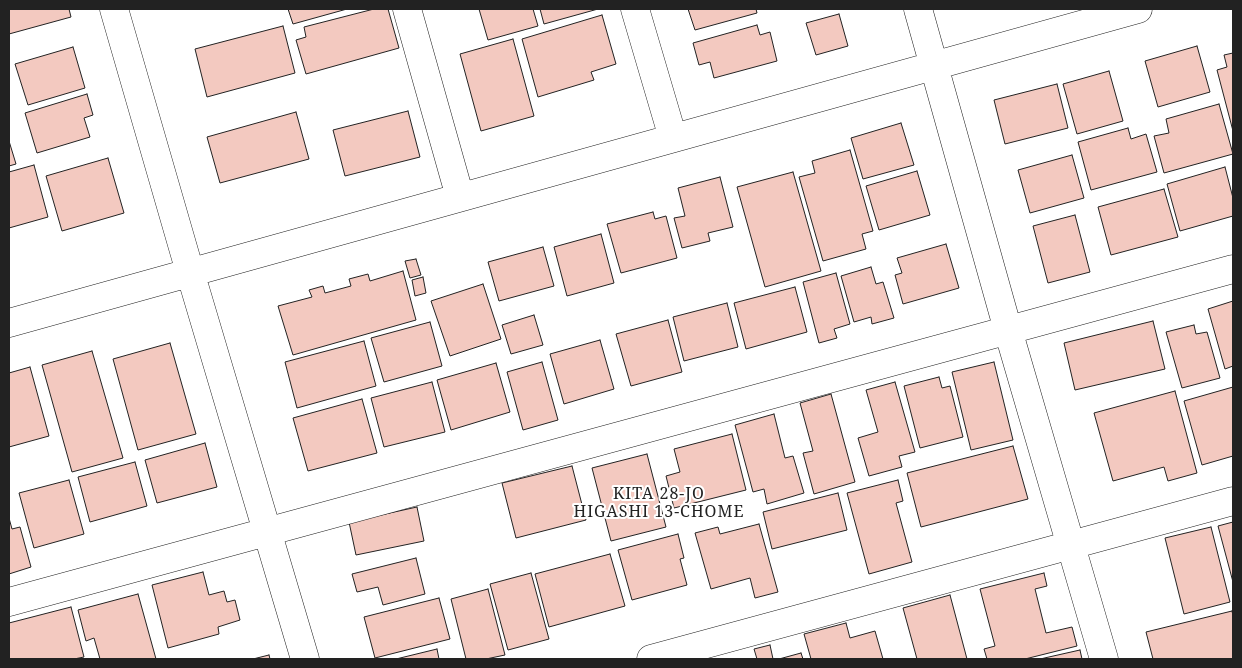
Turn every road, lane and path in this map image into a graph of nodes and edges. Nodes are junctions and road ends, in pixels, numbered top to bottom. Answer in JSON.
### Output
{"nodes":[{"id":1,"x":114,"y":9,"type":"edge"},
{"id":2,"x":408,"y":9,"type":"edge"},
{"id":3,"x":635,"y":9,"type":"edge"},
{"id":4,"x":918,"y":9,"type":"edge"},
{"id":5,"x":1138,"y":9,"type":"edge"},
{"id":6,"x":934,"y":66,"type":"junction"},
{"id":7,"x":674,"y":138,"type":"junction"},
{"id":8,"x":460,"y":197,"type":"junction"},
{"id":9,"x":1233,"y":269,"type":"edge"},
{"id":10,"x":190,"y":272,"type":"junction"},
{"id":11,"x":9,"y":323,"type":"edge"},
{"id":12,"x":1008,"y":330,"type":"junction"},
{"id":13,"x":1233,"y":501,"type":"edge"},
{"id":14,"x":267,"y":532,"type":"junction"},
{"id":15,"x":1070,"y":546,"type":"junction"},
{"id":16,"x":9,"y":602,"type":"edge"},
{"id":17,"x":305,"y":659,"type":"edge"},
{"id":18,"x":651,"y":659,"type":"edge"},
{"id":19,"x":1104,"y":659,"type":"edge"}],
"edges":[{"from":1,"to":10,"type":"street"},
{"from":2,"to":8,"type":"street"},
{"from":3,"to":7,"type":"street"},
{"from":4,"to":6,"type":"street"},
{"from":5,"to":6,"type":"street"},
{"from":6,"to":7,"type":"street"},
{"from":6,"to":12,"type":"street"},
{"from":7,"to":8,"type":"street"},
{"from":8,"to":10,"type":"street"},
{"from":9,"to":12,"type":"street"},
{"from":10,"to":11,"type":"street"},
{"from":10,"to":14,"type":"street"},
{"from":12,"to":14,"type":"street"},
{"from":12,"to":15,"type":"street"},
{"from":13,"to":15,"type":"street"},
{"from":14,"to":16,"type":"street"},
{"from":14,"to":17,"type":"street"},
{"from":15,"to":18,"type":"street"},
{"from":15,"to":19,"type":"street"}]}
